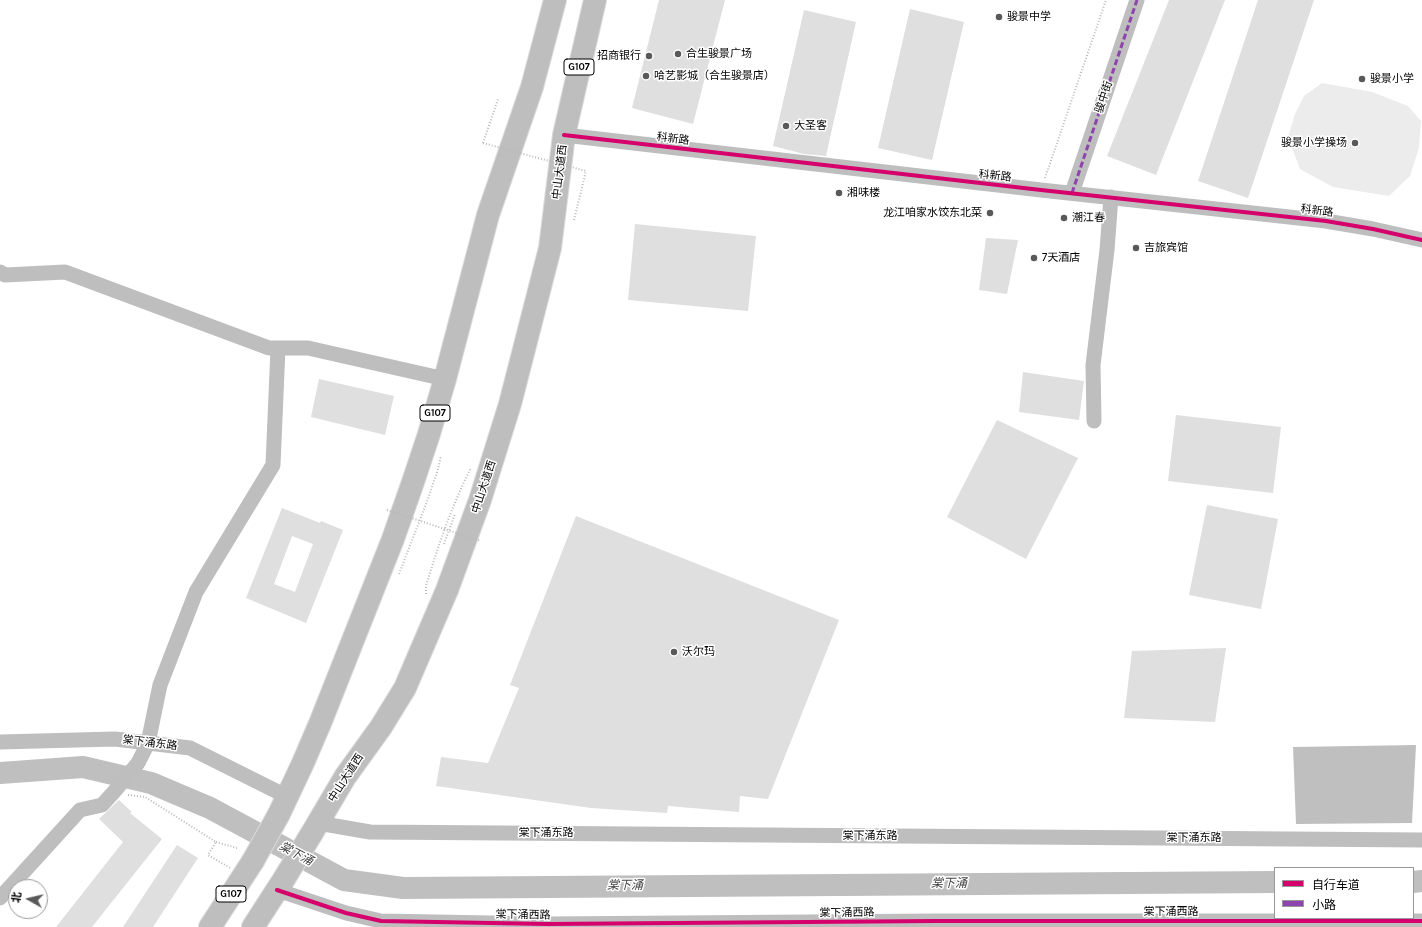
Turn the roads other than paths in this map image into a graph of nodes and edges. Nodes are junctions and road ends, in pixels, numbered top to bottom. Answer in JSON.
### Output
{"nodes":[{"id":1,"x":555,"y":0,"type":"edge"},
{"id":2,"x":595,"y":0,"type":"edge"},
{"id":3,"x":1137,"y":0,"type":"edge"},
{"id":4,"x":564,"y":135,"type":"junction"},
{"id":5,"x":1072,"y":193,"type":"junction"},
{"id":6,"x":1111,"y":197,"type":"junction"},
{"id":7,"x":1422,"y":240,"type":"edge"},
{"id":8,"x":0,"y":272,"type":"edge"},
{"id":9,"x":278,"y":348,"type":"junction"},
{"id":10,"x":445,"y":379,"type":"junction"},
{"id":11,"x":1094,"y":421,"type":"dead end"},
{"id":12,"x":0,"y":742,"type":"edge"},
{"id":13,"x":148,"y":743,"type":"junction"},
{"id":14,"x":284,"y":805,"type":"junction"},
{"id":15,"x":315,"y":828,"type":"junction"},
{"id":16,"x":1422,"y":840,"type":"edge"},
{"id":17,"x":280,"y":885,"type":"junction"},
{"id":18,"x":0,"y":898,"type":"edge"},
{"id":19,"x":1422,"y":921,"type":"edge"},
{"id":20,"x":911,"y":924,"type":"edge"},
{"id":21,"x":210,"y":927,"type":"edge"},
{"id":22,"x":253,"y":927,"type":"edge"}],
"edges":[{"from":1,"to":10,"type":"highway","number":"G107"},
{"from":2,"to":4,"type":"highway","name":"中山大道西","number":"G107"},
{"from":3,"to":5,"type":"street","name":"骏中街"},
{"from":4,"to":5,"type":"street","name":"科新路"},
{"from":4,"to":15,"type":"highway","name":"中山大道西","number":"G107"},
{"from":5,"to":6,"type":"street","name":"科新路"},
{"from":6,"to":7,"type":"street","name":"科新路"},
{"from":6,"to":11,"type":"street"},
{"from":8,"to":9,"type":"street"},
{"from":9,"to":10,"type":"street"},
{"from":9,"to":13,"type":"street"},
{"from":10,"to":14,"type":"highway","number":"G107"},
{"from":12,"to":13,"type":"street","name":"棠下涌东路"},
{"from":13,"to":14,"type":"street","name":"棠下涌东路"},
{"from":13,"to":18,"type":"street"},
{"from":14,"to":21,"type":"highway","number":"G107","bridge":true},
{"from":15,"to":16,"type":"street","name":"棠下涌东路"},
{"from":15,"to":17,"type":"highway","name":"中山大道西","number":"G107","bridge":true},
{"from":17,"to":20,"type":"street","name":"棠下涌西路"},
{"from":17,"to":22,"type":"highway","name":"中山大道西","number":"G107"},
{"from":19,"to":20,"type":"street","name":"棠下涌西路"}]}
